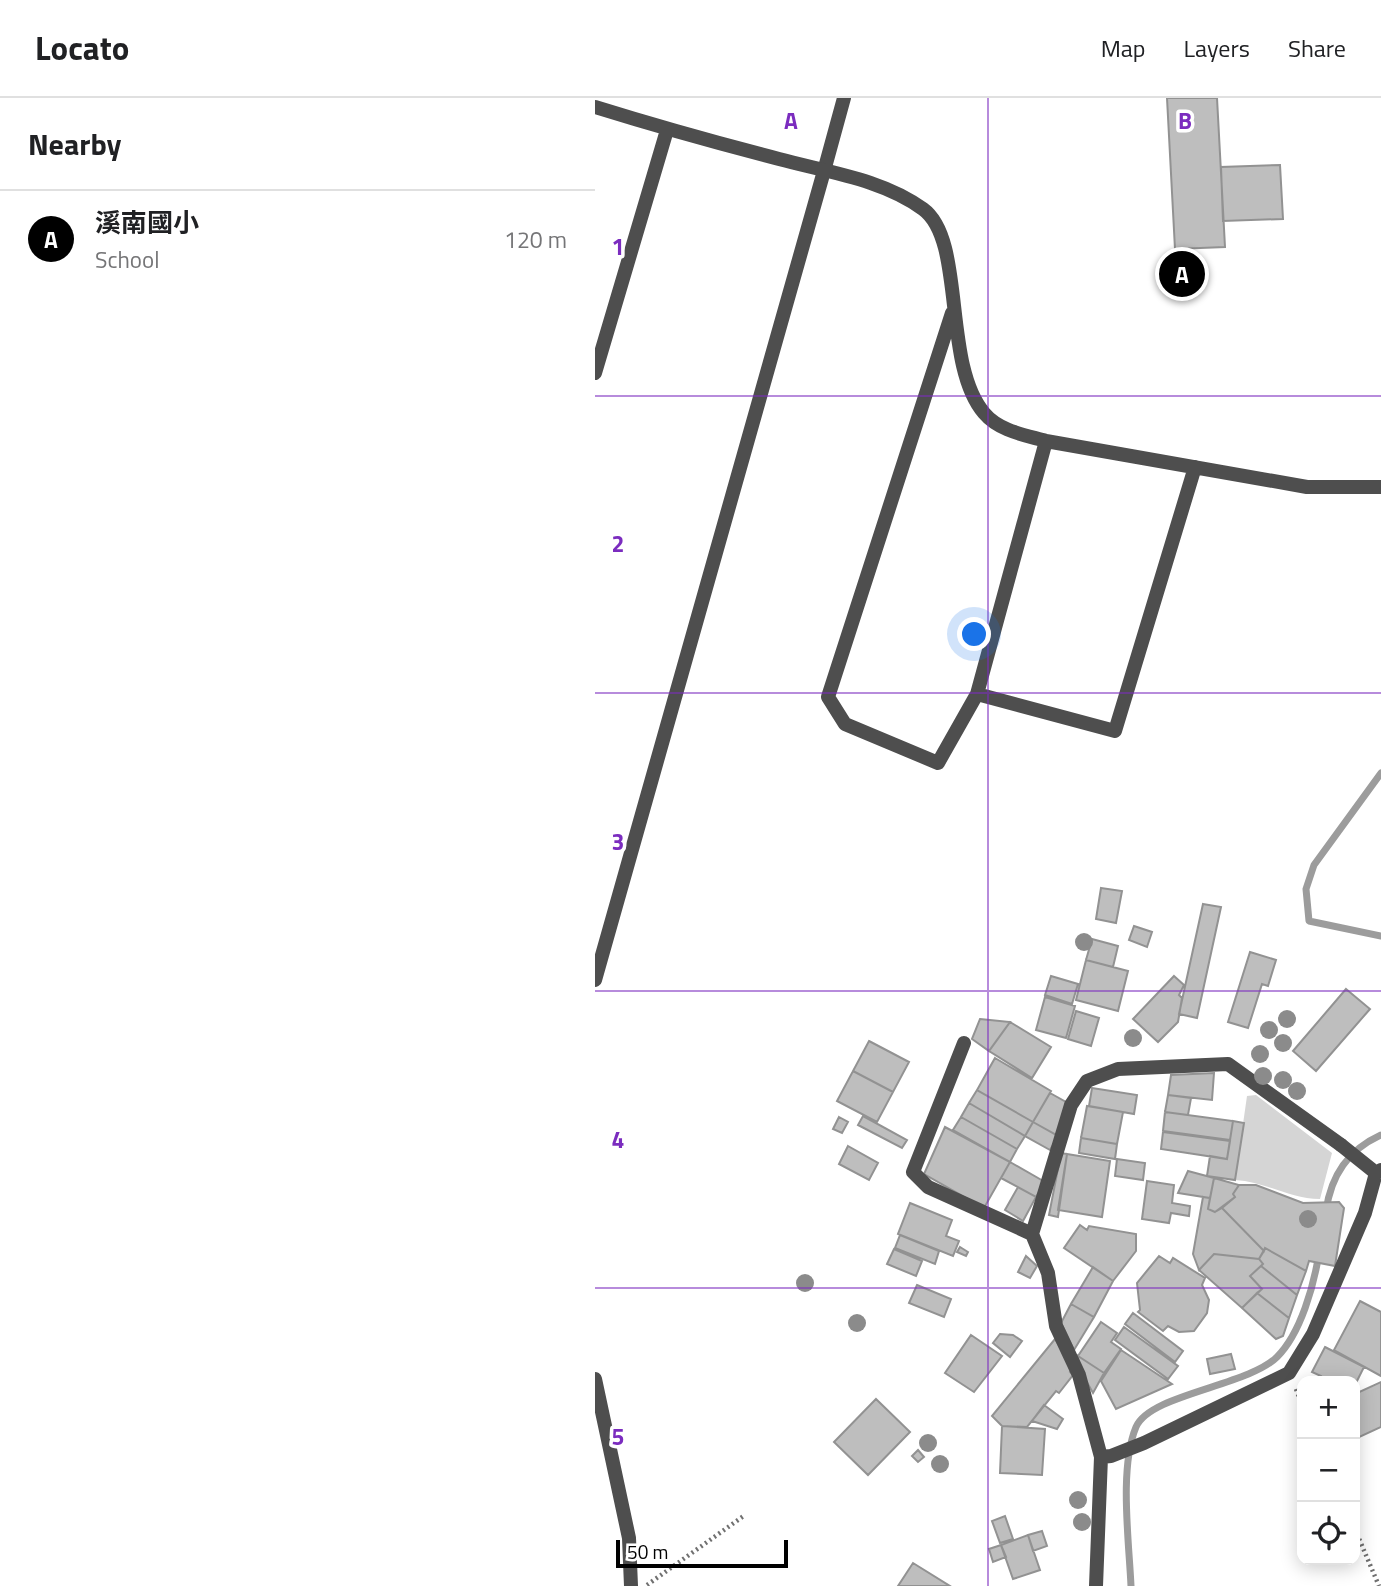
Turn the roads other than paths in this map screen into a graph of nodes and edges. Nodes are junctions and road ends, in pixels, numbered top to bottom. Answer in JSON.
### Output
{"nodes":[{"id":1,"x":844,"y":98,"type":"edge"},
{"id":2,"x":595,"y":107,"type":"edge"},
{"id":3,"x":667,"y":130,"type":"junction"},
{"id":4,"x":824,"y":171,"type":"junction"},
{"id":5,"x":953,"y":312,"type":"junction"},
{"id":6,"x":595,"y":373,"type":"edge"},
{"id":7,"x":1046,"y":441,"type":"junction"},
{"id":8,"x":1195,"y":467,"type":"junction"},
{"id":9,"x":1381,"y":487,"type":"edge"},
{"id":10,"x":977,"y":694,"type":"junction"},
{"id":11,"x":595,"y":980,"type":"edge"},
{"id":12,"x":964,"y":1042,"type":"dead end"},
{"id":13,"x":1379,"y":1171,"type":"edge"},
{"id":14,"x":1032,"y":1234,"type":"junction"},
{"id":15,"x":595,"y":1379,"type":"edge"},
{"id":16,"x":1106,"y":1456,"type":"junction"},
{"id":17,"x":631,"y":1586,"type":"edge"},
{"id":18,"x":1095,"y":1586,"type":"edge"}],
"edges":[{"from":1,"to":4,"type":"street"},
{"from":2,"to":3,"type":"street"},
{"from":3,"to":4,"type":"street"},
{"from":3,"to":6,"type":"street"},
{"from":4,"to":5,"type":"street"},
{"from":4,"to":11,"type":"street"},
{"from":5,"to":7,"type":"street"},
{"from":5,"to":10,"type":"street"},
{"from":7,"to":8,"type":"street"},
{"from":7,"to":10,"type":"street"},
{"from":8,"to":9,"type":"street"},
{"from":8,"to":10,"type":"street"},
{"from":12,"to":14,"type":"street"},
{"from":13,"to":14,"type":"street"},
{"from":13,"to":16,"type":"street"},
{"from":14,"to":16,"type":"street"},
{"from":15,"to":17,"type":"street"},
{"from":16,"to":18,"type":"street"}]}
